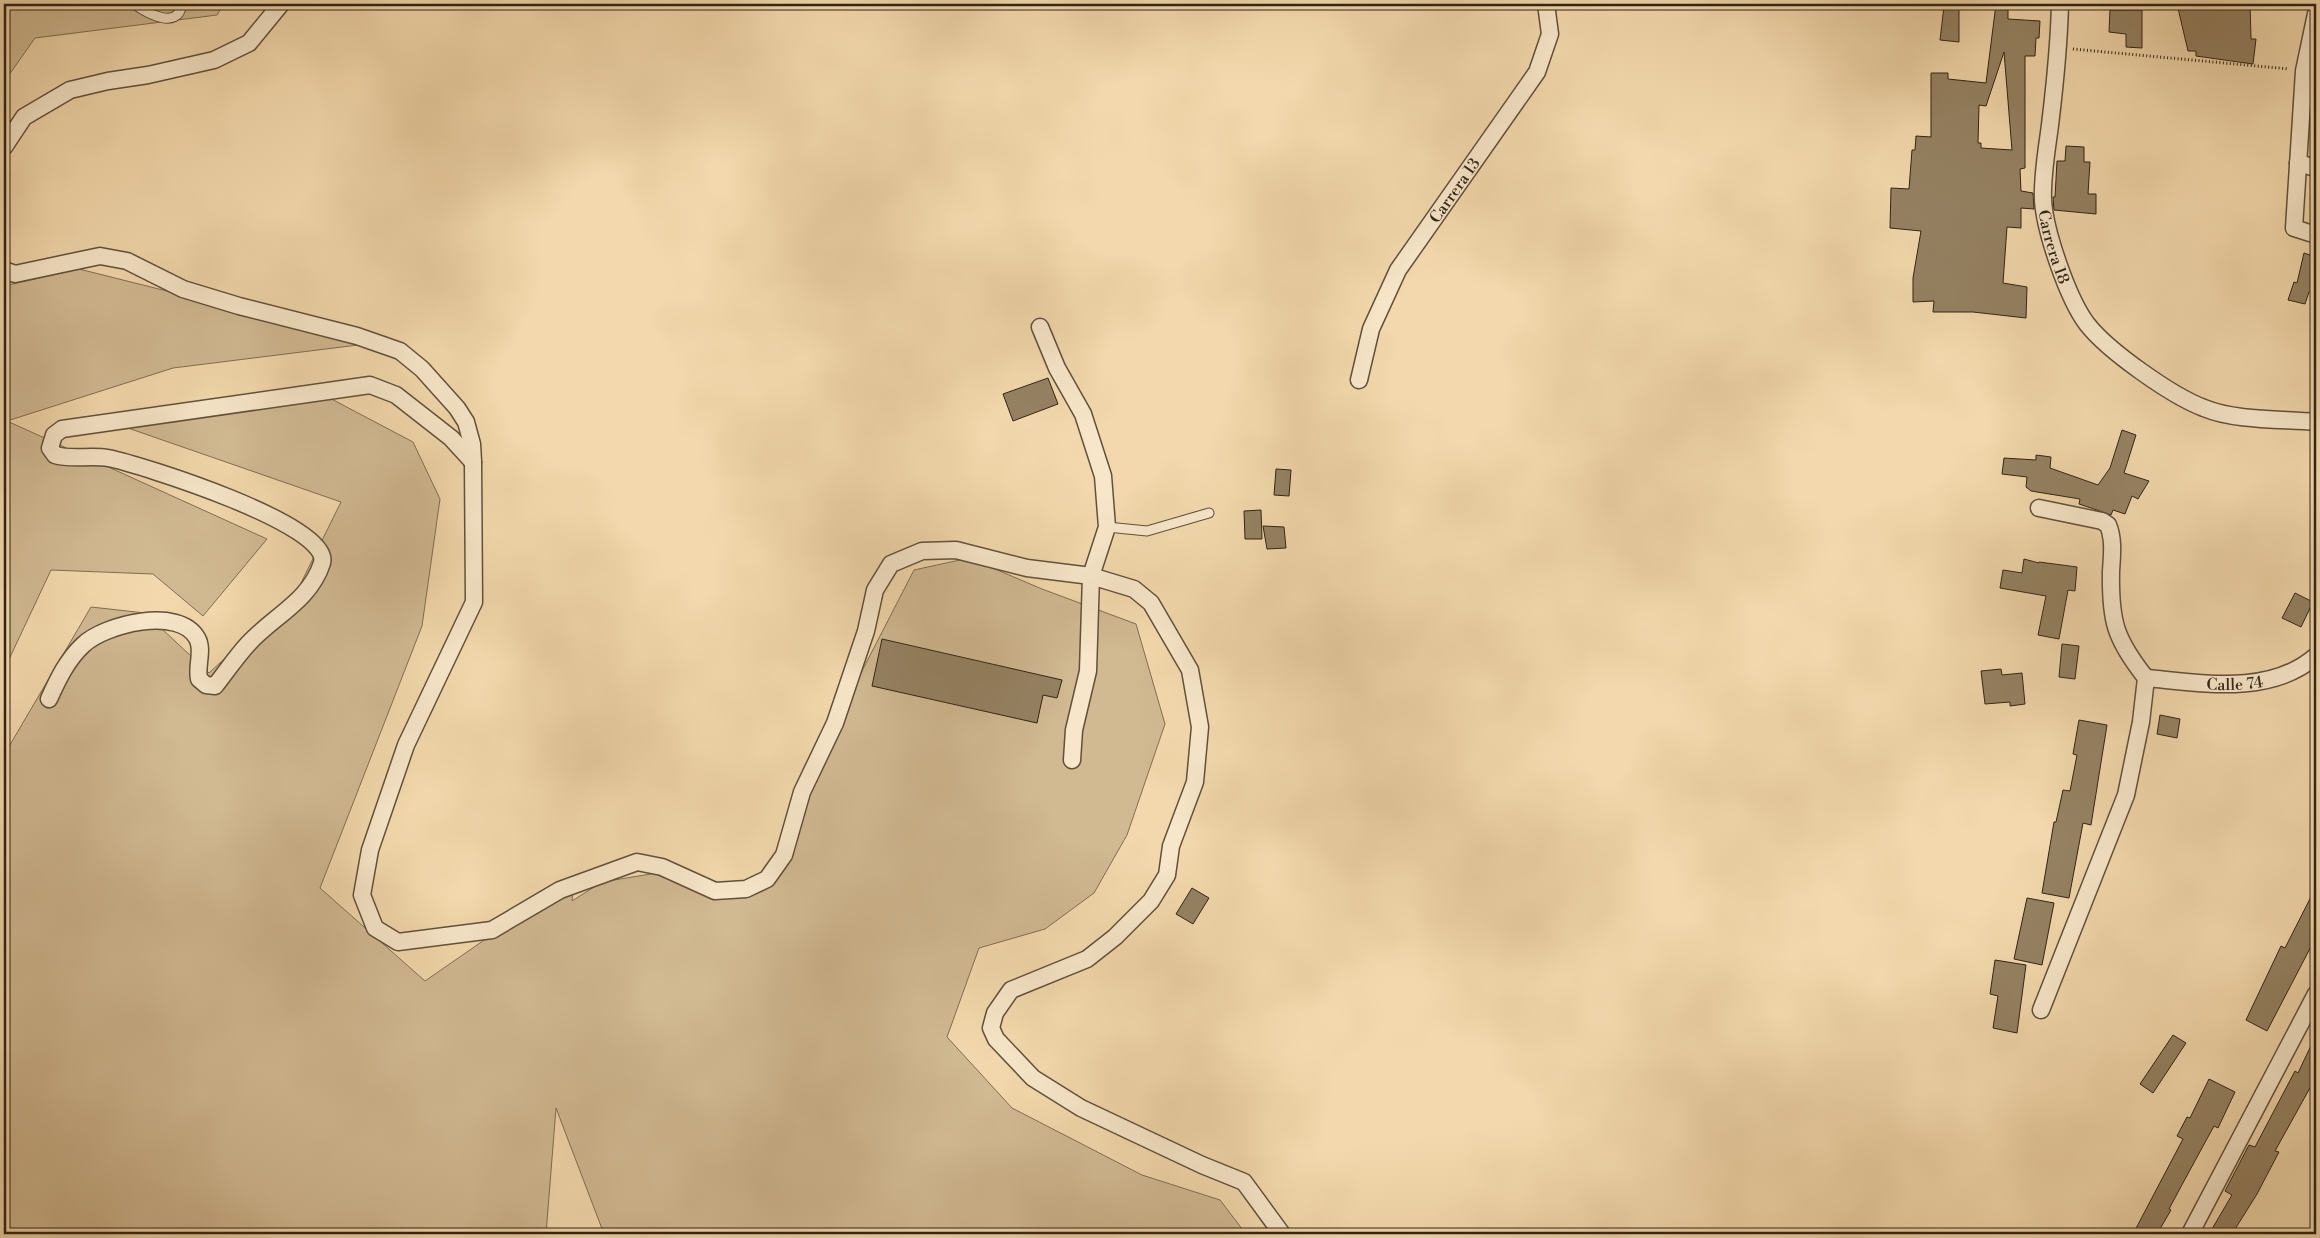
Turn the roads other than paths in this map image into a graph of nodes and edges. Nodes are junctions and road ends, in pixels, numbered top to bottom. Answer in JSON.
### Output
{"nodes":[{"id":1,"x":10,"y":4,"type":"edge"},
{"id":2,"x":134,"y":4,"type":"edge"},
{"id":3,"x":182,"y":4,"type":"edge"},
{"id":4,"x":280,"y":4,"type":"edge"},
{"id":5,"x":1546,"y":4,"type":"edge"},
{"id":6,"x":2060,"y":4,"type":"edge"},
{"id":7,"x":4,"y":6,"type":"edge"},
{"id":8,"x":2316,"y":21,"type":"edge"},
{"id":9,"x":2310,"y":96,"type":"edge"},
{"id":10,"x":4,"y":147,"type":"edge"},
{"id":11,"x":2298,"y":163,"type":"junction"},
{"id":12,"x":2316,"y":168,"type":"edge"},
{"id":13,"x":2316,"y":235,"type":"edge"},
{"id":14,"x":4,"y":270,"type":"edge"},
{"id":15,"x":1040,"y":326,"type":"dead end"},
{"id":16,"x":1359,"y":380,"type":"dead end"},
{"id":17,"x":2316,"y":422,"type":"edge"},
{"id":18,"x":473,"y":462,"type":"junction"},
{"id":19,"x":2039,"y":508,"type":"dead end"},
{"id":20,"x":1209,"y":513,"type":"dead end"},
{"id":21,"x":1107,"y":527,"type":"junction"},
{"id":22,"x":1091,"y":576,"type":"junction"},
{"id":23,"x":2316,"y":656,"type":"edge"},
{"id":24,"x":2146,"y":678,"type":"junction"},
{"id":25,"x":49,"y":699,"type":"dead end"},
{"id":26,"x":1072,"y":760,"type":"dead end"},
{"id":27,"x":2316,"y":994,"type":"edge"},
{"id":28,"x":2041,"y":1010,"type":"dead end"},
{"id":29,"x":2191,"y":1232,"type":"dead end"},
{"id":30,"x":1282,"y":1234,"type":"edge"}],
"edges":[{"from":1,"to":7,"type":"lane"},
{"from":2,"to":3,"type":"lane"},
{"from":4,"to":10,"type":"street"},
{"from":5,"to":16,"type":"street","name":"Carrera 13"},
{"from":6,"to":17,"type":"street","name":"Carrera 18"},
{"from":8,"to":9,"type":"street"},
{"from":9,"to":11,"type":"street"},
{"from":11,"to":12,"type":"street"},
{"from":11,"to":13,"type":"street"},
{"from":14,"to":18,"type":"street"},
{"from":15,"to":21,"type":"street"},
{"from":18,"to":22,"type":"street"},
{"from":18,"to":25,"type":"street"},
{"from":19,"to":24,"type":"street"},
{"from":20,"to":21,"type":"lane"},
{"from":21,"to":22,"type":"street"},
{"from":22,"to":26,"type":"street"},
{"from":22,"to":30,"type":"street"},
{"from":23,"to":24,"type":"street","name":"Calle 74"},
{"from":24,"to":28,"type":"street"},
{"from":27,"to":29,"type":"street"}]}
